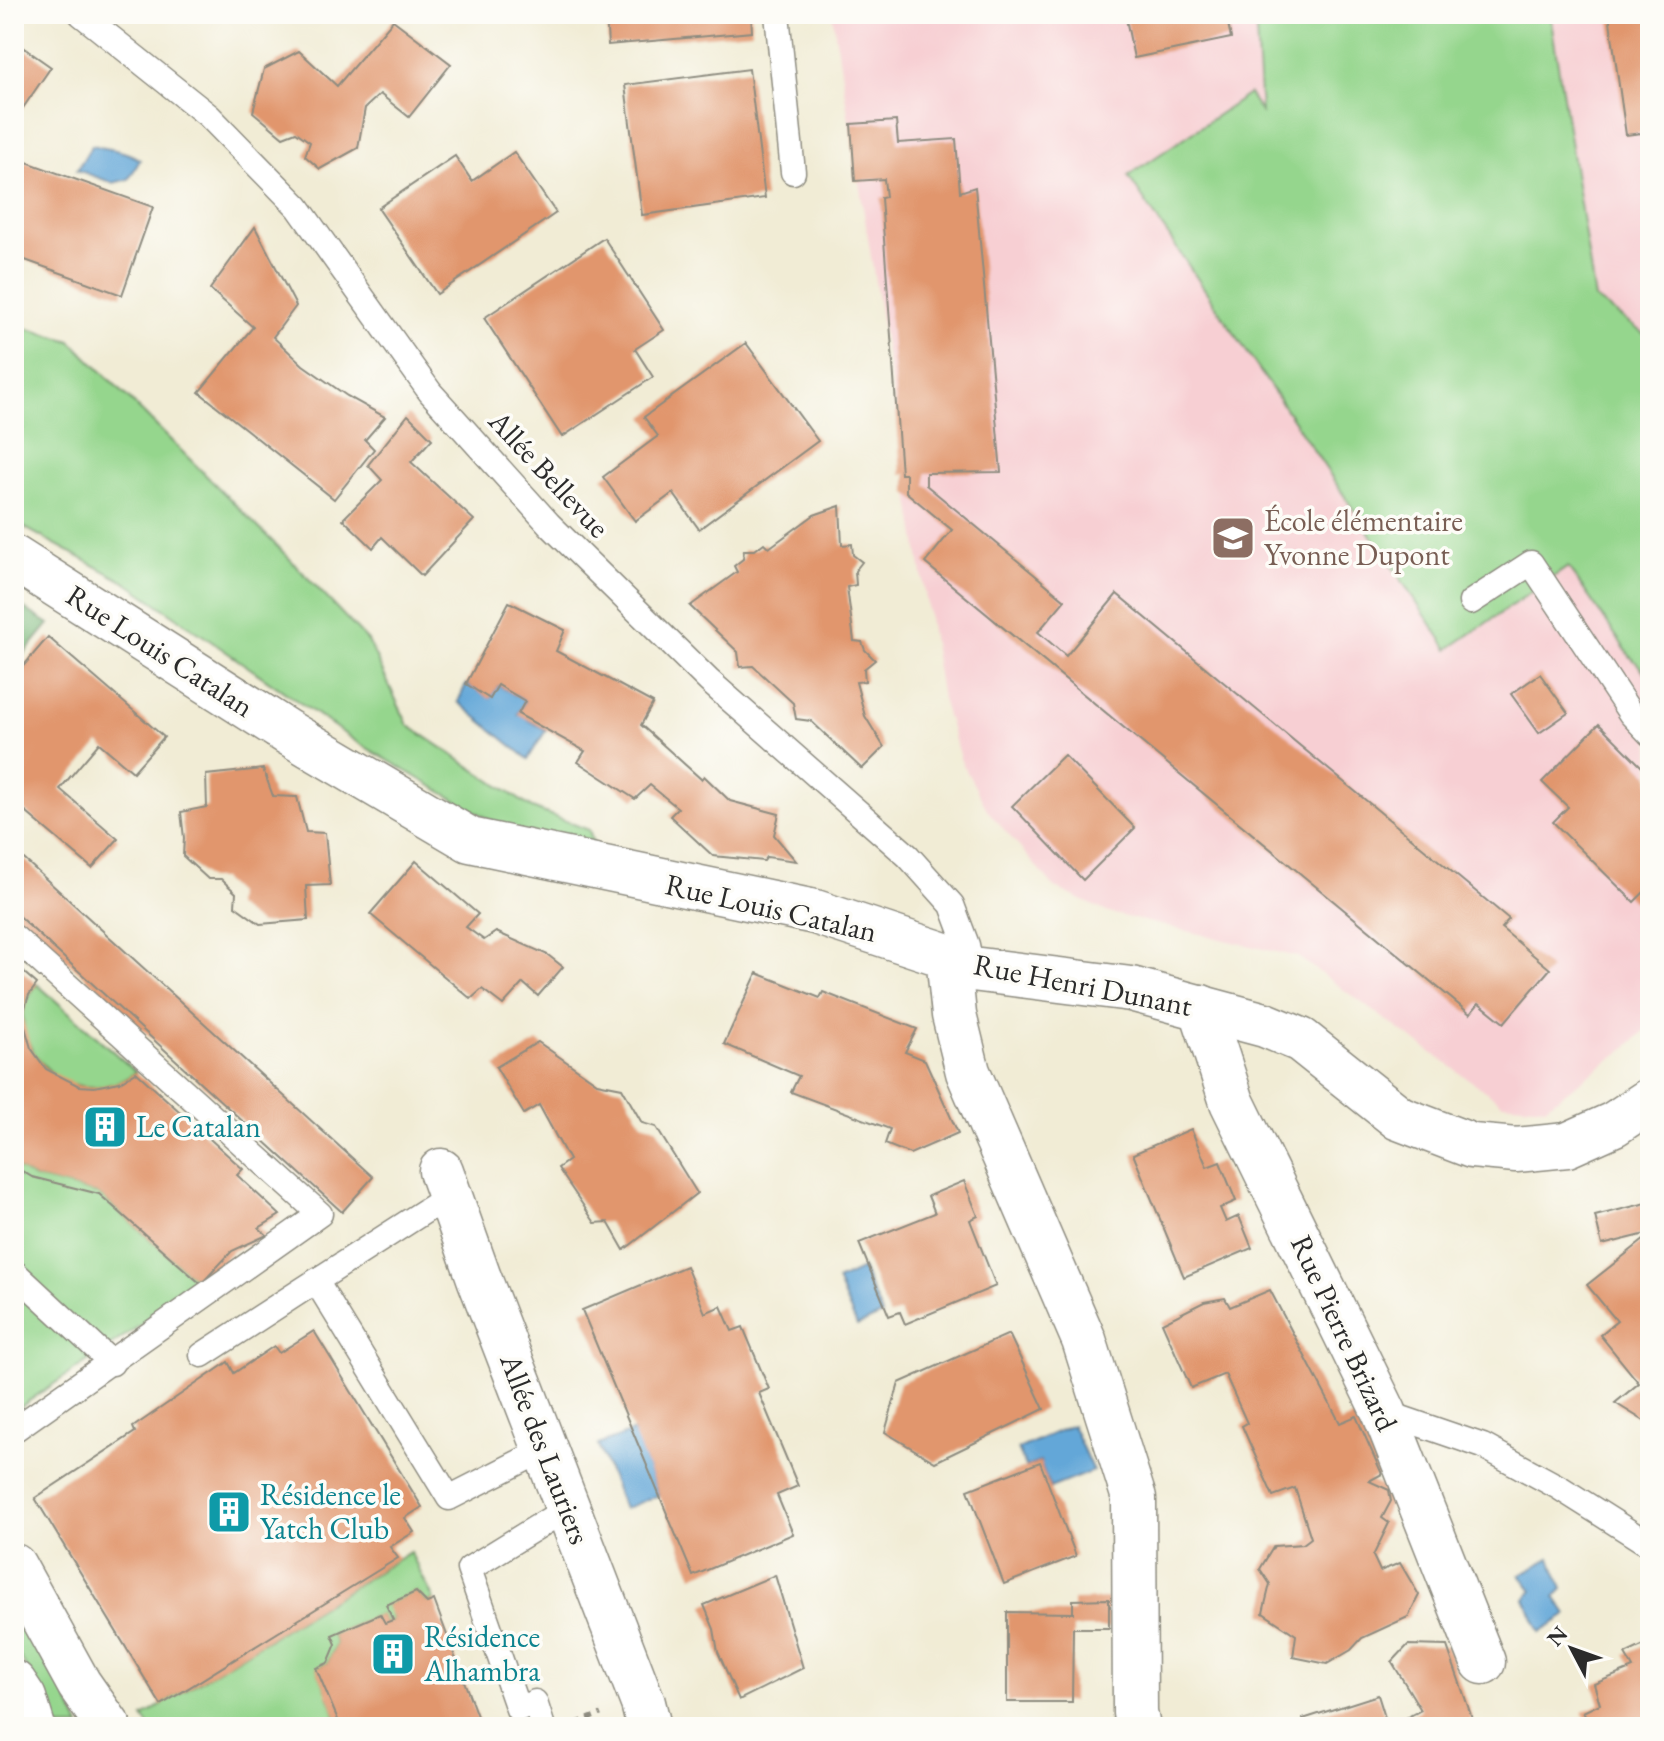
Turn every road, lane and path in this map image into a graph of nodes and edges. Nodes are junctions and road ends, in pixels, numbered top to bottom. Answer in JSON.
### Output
{"nodes":[{"id":1,"x":81,"y":14,"type":"edge"},
{"id":2,"x":777,"y":14,"type":"edge"},
{"id":3,"x":793,"y":172,"type":"dead end"},
{"id":4,"x":14,"y":558,"type":"edge"},
{"id":5,"x":1471,"y":602,"type":"dead end"},
{"id":6,"x":1650,"y":734,"type":"edge"},
{"id":7,"x":14,"y":937,"type":"edge"},
{"id":8,"x":960,"y":962,"type":"junction"},
{"id":9,"x":1201,"y":1007,"type":"junction"},
{"id":10,"x":1650,"y":1100,"type":"edge"},
{"id":11,"x":446,"y":1183,"type":"joint"},
{"id":12,"x":14,"y":1272,"type":"edge"},
{"id":13,"x":316,"y":1281,"type":"junction"},
{"id":14,"x":202,"y":1355,"type":"dead end"},
{"id":15,"x":112,"y":1363,"type":"junction"},
{"id":16,"x":1384,"y":1412,"type":"junction"},
{"id":17,"x":14,"y":1430,"type":"edge"},
{"id":18,"x":545,"y":1449,"type":"junction"},
{"id":19,"x":568,"y":1508,"type":"junction"},
{"id":20,"x":1650,"y":1545,"type":"edge"},
{"id":21,"x":14,"y":1566,"type":"edge"},
{"id":22,"x":1483,"y":1662,"type":"dead end"},
{"id":23,"x":14,"y":1683,"type":"edge"},
{"id":24,"x":604,"y":1713,"type":"dead end"},
{"id":25,"x":33,"y":1727,"type":"edge"},
{"id":26,"x":109,"y":1727,"type":"edge"},
{"id":27,"x":543,"y":1727,"type":"edge"},
{"id":28,"x":565,"y":1727,"type":"edge"},
{"id":29,"x":649,"y":1727,"type":"edge"},
{"id":30,"x":1138,"y":1727,"type":"edge"}],
"edges":[{"from":1,"to":8,"type":"lane","name":"Allée Bellevue"},
{"from":2,"to":3,"type":"lane"},
{"from":4,"to":8,"type":"street","name":"Rue Louis Catalan"},
{"from":5,"to":6,"type":"lane"},
{"from":7,"to":15,"type":"lane"},
{"from":8,"to":9,"type":"street","name":"Rue Henri Dunant"},
{"from":8,"to":30,"type":"street"},
{"from":9,"to":10,"type":"street","name":"Rue Henri Dunant"},
{"from":9,"to":16,"type":"street","name":"Rue Pierre Brizard"},
{"from":11,"to":13,"type":"lane"},
{"from":11,"to":18,"type":"street","name":"Allée des Lauriers"},
{"from":12,"to":15,"type":"lane"},
{"from":13,"to":14,"type":"lane"},
{"from":13,"to":18,"type":"lane"},
{"from":15,"to":17,"type":"lane"},
{"from":16,"to":20,"type":"lane"},
{"from":16,"to":22,"type":"street","name":"Rue Pierre Brizard"},
{"from":18,"to":19,"type":"street","name":"Allée des Lauriers"},
{"from":19,"to":27,"type":"lane"},
{"from":19,"to":29,"type":"street","name":"Allée des Lauriers"},
{"from":21,"to":26,"type":"street"},
{"from":23,"to":25,"type":"street"},
{"from":24,"to":28,"type":"path"}]}
